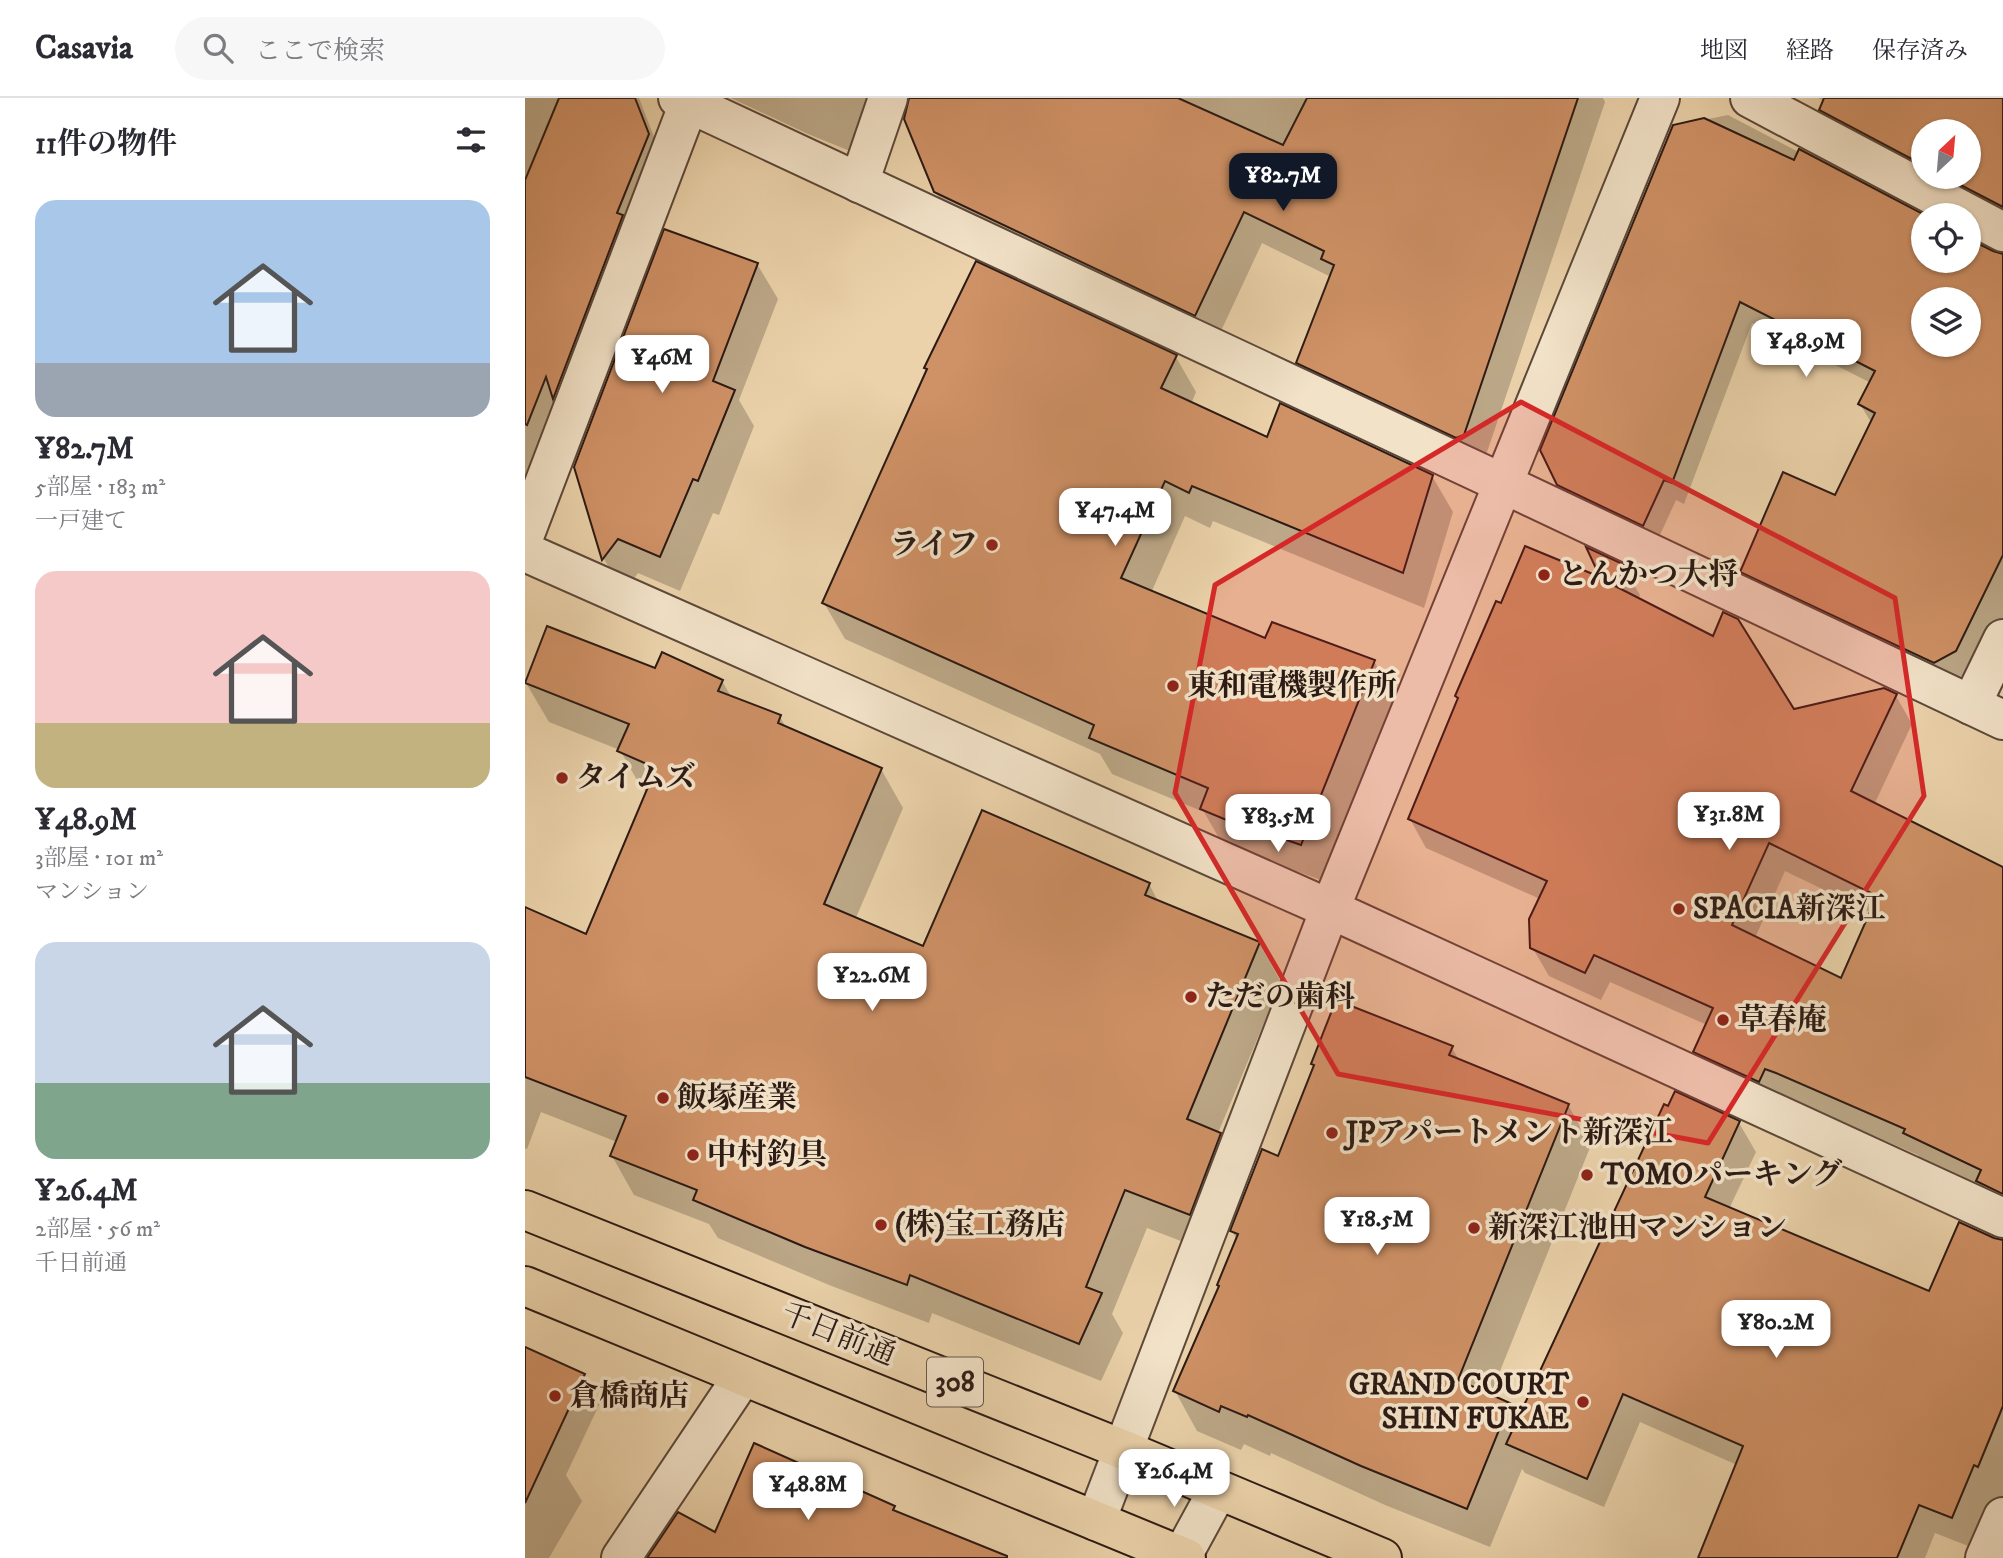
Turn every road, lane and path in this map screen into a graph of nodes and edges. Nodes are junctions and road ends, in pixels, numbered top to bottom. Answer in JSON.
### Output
{"nodes":[{"id":1,"x":888,"y":98,"type":"edge"},
{"id":2,"x":1660,"y":98,"type":"edge"},
{"id":3,"x":1751,"y":98,"type":"edge"},
{"id":4,"x":684,"y":101,"type":"edge"},
{"id":5,"x":859,"y":183,"type":"junction"},
{"id":6,"x":2003,"y":232,"type":"edge"},
{"id":7,"x":1504,"y":484,"type":"junction"},
{"id":8,"x":525,"y":534,"type":"edge"},
{"id":9,"x":525,"y":552,"type":"edge"},
{"id":10,"x":2003,"y":639,"type":"edge"},
{"id":11,"x":1987,"y":713,"type":"edge"},
{"id":12,"x":1330,"y":909,"type":"junction"},
{"id":13,"x":525,"y":1210,"type":"edge"},
{"id":14,"x":2003,"y":1218,"type":"edge"},
{"id":15,"x":525,"y":1286,"type":"edge"},
{"id":16,"x":743,"y":1376,"type":"junction"},
{"id":17,"x":1124,"y":1450,"type":"junction"},
{"id":18,"x":1218,"y":1490,"type":"junction"},
{"id":19,"x":2003,"y":1517,"type":"edge"},
{"id":20,"x":1096,"y":1521,"type":"junction"},
{"id":21,"x":621,"y":1558,"type":"edge"},
{"id":22,"x":1183,"y":1558,"type":"edge"},
{"id":23,"x":1382,"y":1558,"type":"edge"},
{"id":24,"x":1985,"y":1558,"type":"edge"}],
"edges":[{"from":1,"to":5,"type":"street"},
{"from":2,"to":7,"type":"street"},
{"from":3,"to":6,"type":"street"},
{"from":4,"to":5,"type":"street"},
{"from":4,"to":8,"type":"street"},
{"from":5,"to":7,"type":"street"},
{"from":7,"to":11,"type":"street"},
{"from":7,"to":12,"type":"street"},
{"from":9,"to":12,"type":"street"},
{"from":10,"to":11,"type":"street"},
{"from":12,"to":14,"type":"street"},
{"from":12,"to":17,"type":"street"},
{"from":13,"to":17,"type":"highway","name":"千日前通","number":"308"},
{"from":15,"to":16,"type":"highway","number":"308"},
{"from":16,"to":20,"type":"highway","number":"308"},
{"from":16,"to":21,"type":"street"},
{"from":17,"to":18,"type":"highway","name":"千日前通","number":"308"},
{"from":17,"to":20,"type":"street"},
{"from":18,"to":22,"type":"street"},
{"from":18,"to":23,"type":"highway","name":"千日前通","number":"308"},
{"from":19,"to":24,"type":"street"},
{"from":20,"to":22,"type":"highway","number":"308"}]}
